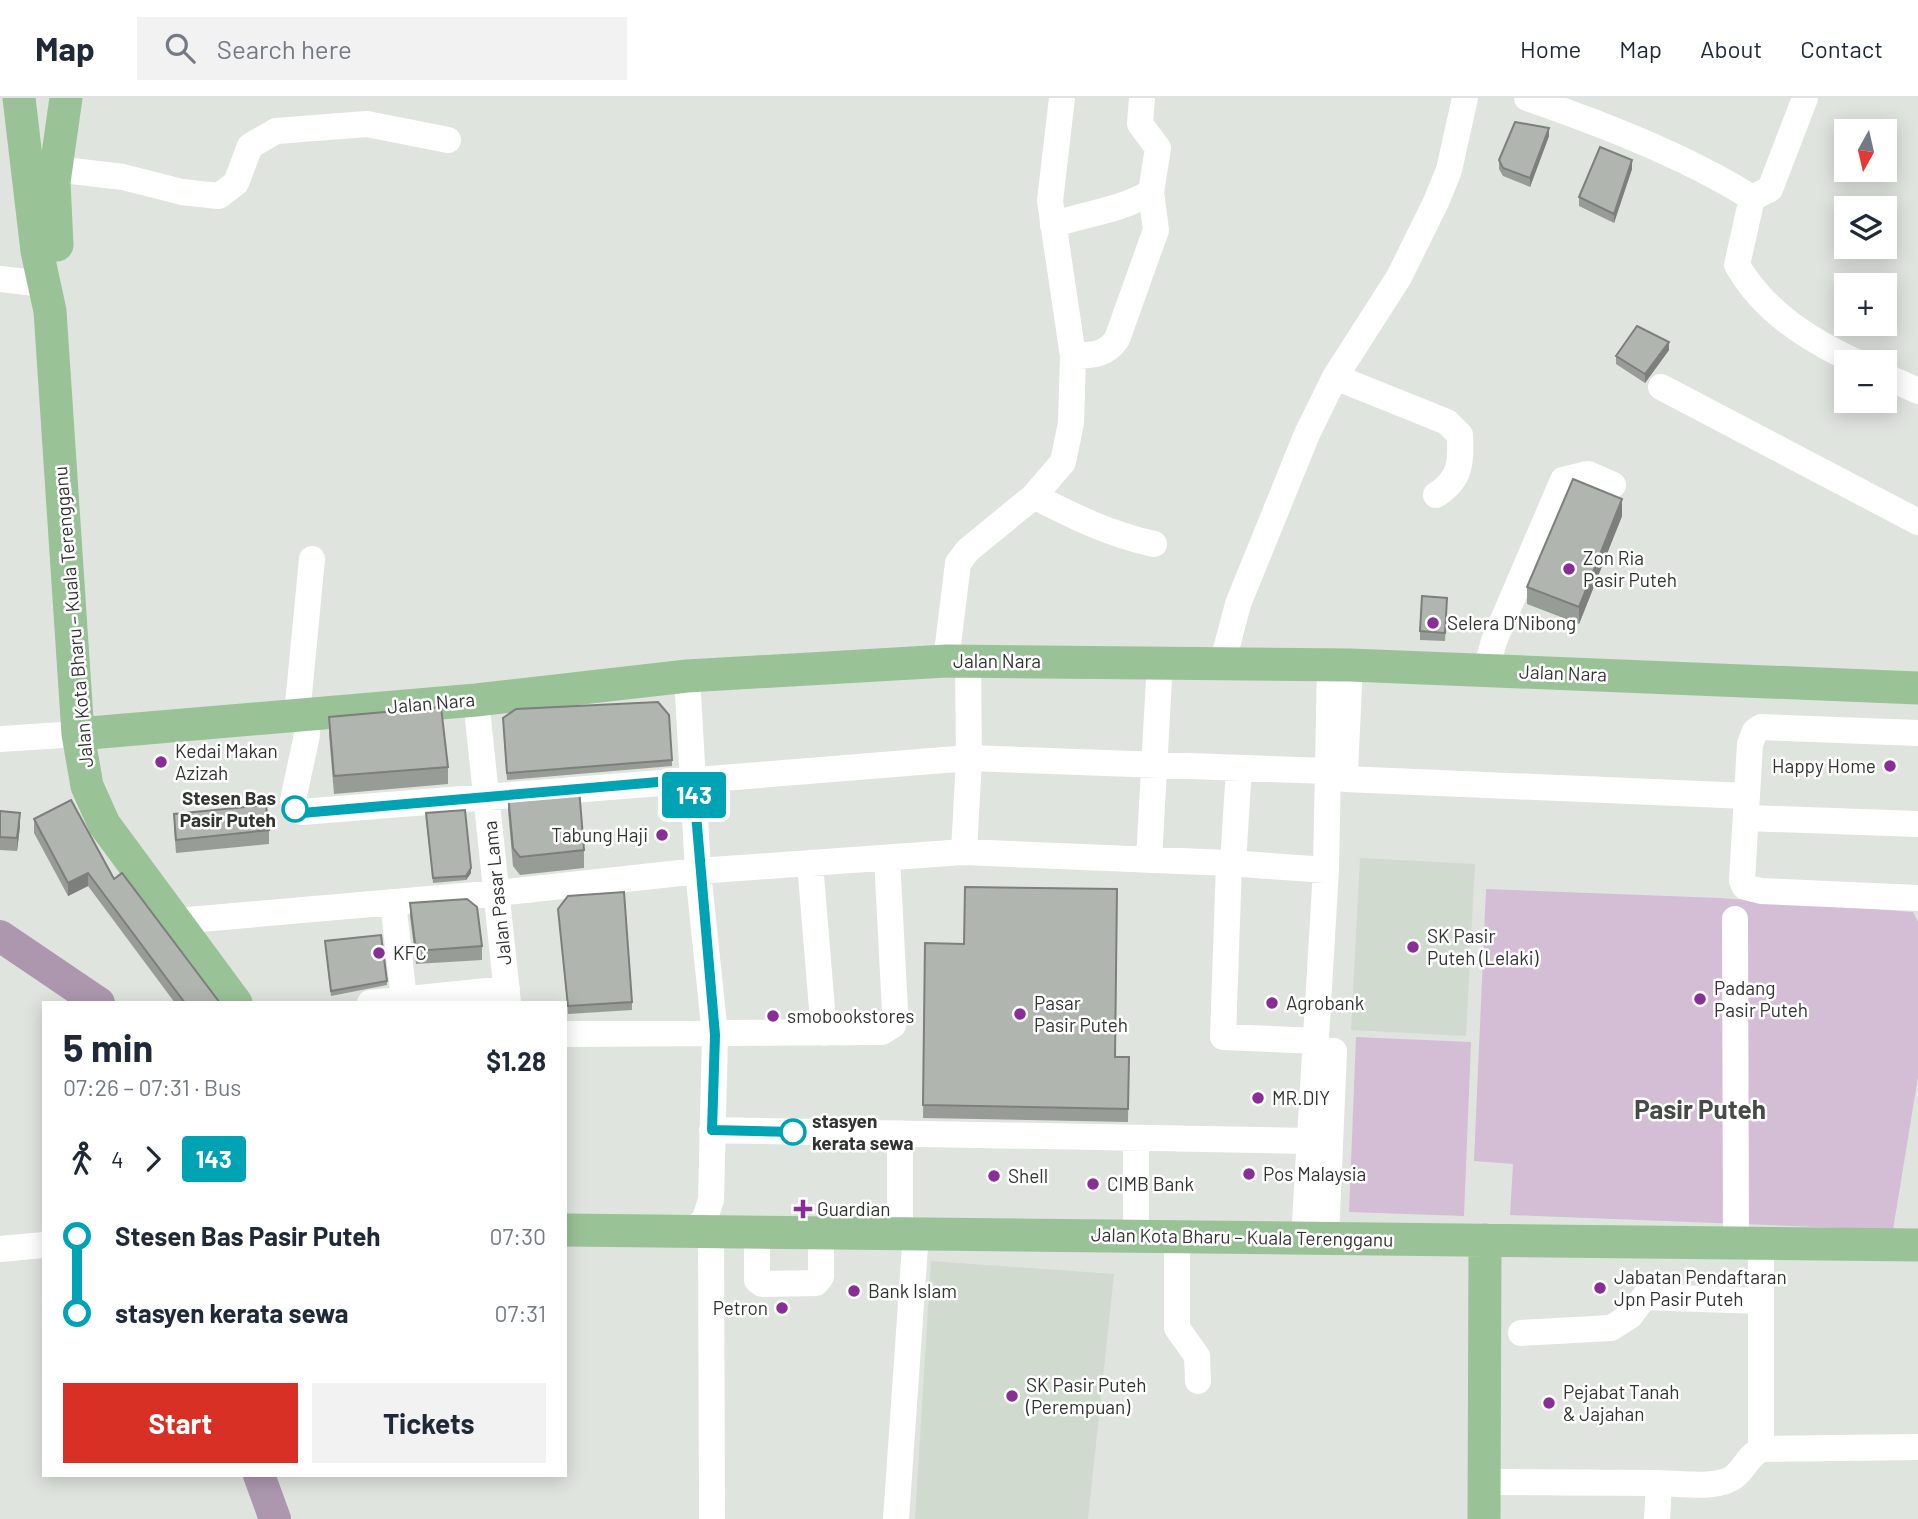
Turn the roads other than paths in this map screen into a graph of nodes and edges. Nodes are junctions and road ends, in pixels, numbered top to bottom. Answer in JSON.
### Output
{"nodes":[{"id":1,"x":19,"y":98,"type":"edge"},
{"id":2,"x":41,"y":98,"type":"edge"},
{"id":3,"x":66,"y":98,"type":"edge"},
{"id":4,"x":1062,"y":98,"type":"edge"},
{"id":5,"x":1142,"y":98,"type":"edge"},
{"id":6,"x":1465,"y":98,"type":"edge"},
{"id":7,"x":1527,"y":98,"type":"edge"},
{"id":8,"x":1805,"y":98,"type":"edge"},
{"id":9,"x":0,"y":116,"type":"edge"},
{"id":10,"x":448,"y":140,"type":"dead end"},
{"id":11,"x":55,"y":172,"type":"junction"},
{"id":12,"x":1151,"y":192,"type":"junction"},
{"id":13,"x":1752,"y":198,"type":"junction"},
{"id":14,"x":1053,"y":225,"type":"junction"},
{"id":15,"x":47,"y":250,"type":"junction"},
{"id":16,"x":0,"y":279,"type":"edge"},
{"id":17,"x":47,"y":297,"type":"junction"},
{"id":18,"x":1834,"y":352,"type":"edge"},
{"id":19,"x":1073,"y":356,"type":"junction"},
{"id":20,"x":1335,"y":377,"type":"junction"},
{"id":21,"x":1897,"y":381,"type":"edge"},
{"id":22,"x":1661,"y":387,"type":"dead end"},
{"id":23,"x":1918,"y":391,"type":"edge"},
{"id":24,"x":1613,"y":485,"type":"dead end"},
{"id":25,"x":1436,"y":495,"type":"dead end"},
{"id":26,"x":1034,"y":496,"type":"junction"},
{"id":27,"x":1918,"y":522,"type":"edge"},
{"id":28,"x":1154,"y":544,"type":"dead end"},
{"id":29,"x":312,"y":559,"type":"dead end"},
{"id":30,"x":957,"y":661,"type":"junction"},
{"id":31,"x":1160,"y":661,"type":"junction"},
{"id":32,"x":1223,"y":662,"type":"junction"},
{"id":33,"x":1340,"y":665,"type":"junction"},
{"id":34,"x":1486,"y":670,"type":"junction"},
{"id":35,"x":687,"y":676,"type":"junction"},
{"id":36,"x":1918,"y":688,"type":"edge"},
{"id":37,"x":475,"y":699,"type":"junction"},
{"id":38,"x":302,"y":714,"type":"junction"},
{"id":39,"x":1918,"y":733,"type":"edge"},
{"id":40,"x":78,"y":734,"type":"junction"},
{"id":41,"x":0,"y":739,"type":"edge"},
{"id":42,"x":969,"y":758,"type":"junction"},
{"id":43,"x":1155,"y":765,"type":"junction"},
{"id":44,"x":1239,"y":768,"type":"junction"},
{"id":45,"x":1337,"y":775,"type":"junction"},
{"id":46,"x":693,"y":779,"type":"junction"},
{"id":47,"x":487,"y":797,"type":"junction"},
{"id":48,"x":1746,"y":807,"type":"junction"},
{"id":49,"x":1918,"y":824,"type":"edge"},
{"id":50,"x":964,"y":852,"type":"junction"},
{"id":51,"x":887,"y":858,"type":"junction"},
{"id":52,"x":1149,"y":860,"type":"junction"},
{"id":53,"x":810,"y":863,"type":"junction"},
{"id":54,"x":1231,"y":863,"type":"junction"},
{"id":55,"x":1326,"y":870,"type":"junction"},
{"id":56,"x":698,"y":871,"type":"junction"},
{"id":57,"x":498,"y":893,"type":"junction"},
{"id":58,"x":1918,"y":898,"type":"edge"},
{"id":59,"x":393,"y":902,"type":"junction"},
{"id":60,"x":1735,"y":919,"type":"dead end"},
{"id":61,"x":177,"y":921,"type":"junction"},
{"id":62,"x":507,"y":996,"type":"edge"},
{"id":63,"x":404,"y":999,"type":"junction"},
{"id":64,"x":235,"y":1001,"type":"edge"},
{"id":65,"x":387,"y":1001,"type":"edge"},
{"id":66,"x":824,"y":1033,"type":"junction"},
{"id":67,"x":567,"y":1034,"type":"edge"},
{"id":68,"x":715,"y":1035,"type":"junction"},
{"id":69,"x":1317,"y":1041,"type":"junction"},
{"id":70,"x":712,"y":1130,"type":"junction"},
{"id":71,"x":900,"y":1134,"type":"junction"},
{"id":72,"x":1136,"y":1138,"type":"junction"},
{"id":73,"x":1310,"y":1141,"type":"junction"},
{"id":74,"x":567,"y":1230,"type":"edge"},
{"id":75,"x":700,"y":1231,"type":"junction"},
{"id":76,"x":757,"y":1232,"type":"junction"},
{"id":77,"x":821,"y":1232,"type":"junction"},
{"id":78,"x":908,"y":1232,"type":"junction"},
{"id":79,"x":1136,"y":1236,"type":"junction"},
{"id":80,"x":1177,"y":1238,"type":"junction"},
{"id":81,"x":1315,"y":1238,"type":"junction"},
{"id":82,"x":1485,"y":1240,"type":"junction"},
{"id":83,"x":1749,"y":1243,"type":"junction"},
{"id":84,"x":42,"y":1245,"type":"edge"},
{"id":85,"x":1918,"y":1245,"type":"edge"},
{"id":86,"x":0,"y":1249,"type":"edge"},
{"id":87,"x":1761,"y":1301,"type":"junction"},
{"id":88,"x":1521,"y":1333,"type":"dead end"},
{"id":89,"x":1198,"y":1381,"type":"dead end"},
{"id":90,"x":1918,"y":1447,"type":"edge"},
{"id":91,"x":1761,"y":1449,"type":"junction"},
{"id":92,"x":1483,"y":1482,"type":"junction"},
{"id":93,"x":1659,"y":1483,"type":"junction"},
{"id":94,"x":712,"y":1519,"type":"edge"},
{"id":95,"x":896,"y":1519,"type":"edge"},
{"id":96,"x":1484,"y":1519,"type":"edge"},
{"id":97,"x":1657,"y":1519,"type":"edge"}],
"edges":[{"from":1,"to":15,"type":"main road","name":"Jalan Kota Bharu – Kuala Terengganu"},
{"from":2,"to":15,"type":"main road","name":"Jalan Kota Bharu – Kuala Terengganu"},
{"from":3,"to":11,"type":"main road"},
{"from":4,"to":14,"type":"street"},
{"from":5,"to":12,"type":"street"},
{"from":6,"to":20,"type":"street"},
{"from":7,"to":13,"type":"street"},
{"from":8,"to":13,"type":"street"},
{"from":9,"to":15,"type":"main road"},
{"from":10,"to":11,"type":"street"},
{"from":11,"to":15,"type":"main road"},
{"from":12,"to":14,"type":"street"},
{"from":12,"to":19,"type":"street"},
{"from":13,"to":18,"type":"street"},
{"from":14,"to":19,"type":"street"},
{"from":15,"to":17,"type":"main road","name":"Jalan Kota Bharu – Kuala Terengganu"},
{"from":16,"to":17,"type":"street"},
{"from":17,"to":40,"type":"main road","name":"Jalan Kota Bharu – Kuala Terengganu"},
{"from":19,"to":26,"type":"street"},
{"from":20,"to":25,"type":"street"},
{"from":20,"to":32,"type":"street"},
{"from":21,"to":23,"type":"street"},
{"from":22,"to":27,"type":"street"},
{"from":24,"to":34,"type":"street"},
{"from":26,"to":28,"type":"street"},
{"from":26,"to":30,"type":"street"},
{"from":29,"to":38,"type":"street"},
{"from":30,"to":31,"type":"main road","name":"Jalan Nara"},
{"from":30,"to":35,"type":"main road","name":"Jalan Nara"},
{"from":30,"to":42,"type":"street"},
{"from":31,"to":32,"type":"main road","name":"Jalan Nara"},
{"from":31,"to":43,"type":"street"},
{"from":32,"to":33,"type":"main road","name":"Jalan Nara"},
{"from":33,"to":34,"type":"main road","name":"Jalan Nara"},
{"from":33,"to":45,"type":"street"},
{"from":34,"to":36,"type":"main road","name":"Jalan Nara"},
{"from":35,"to":37,"type":"main road","name":"Jalan Nara"},
{"from":35,"to":46,"type":"street"},
{"from":37,"to":38,"type":"main road","name":"Jalan Nara"},
{"from":37,"to":47,"type":"street","name":"Jalan Pasar Lama"},
{"from":38,"to":40,"type":"main road","name":"Jalan Nara"},
{"from":38,"to":47,"type":"street"},
{"from":39,"to":48,"type":"street"},
{"from":40,"to":41,"type":"street"},
{"from":40,"to":61,"type":"main road","name":"Jalan Kota Bharu – Kuala Terengganu"},
{"from":42,"to":43,"type":"street"},
{"from":42,"to":46,"type":"street"},
{"from":42,"to":50,"type":"street"},
{"from":43,"to":44,"type":"street"},
{"from":43,"to":52,"type":"street"},
{"from":44,"to":45,"type":"street"},
{"from":44,"to":54,"type":"street"},
{"from":45,"to":48,"type":"street"},
{"from":45,"to":55,"type":"street"},
{"from":45,"to":81,"type":"street"},
{"from":46,"to":47,"type":"street"},
{"from":46,"to":56,"type":"street"},
{"from":47,"to":57,"type":"street","name":"Jalan Pasar Lama"},
{"from":48,"to":49,"type":"street"},
{"from":48,"to":58,"type":"street"},
{"from":50,"to":51,"type":"street"},
{"from":50,"to":52,"type":"street"},
{"from":51,"to":53,"type":"street"},
{"from":51,"to":66,"type":"street"},
{"from":52,"to":54,"type":"street"},
{"from":53,"to":56,"type":"street"},
{"from":53,"to":66,"type":"street"},
{"from":54,"to":55,"type":"street"},
{"from":54,"to":69,"type":"street"},
{"from":55,"to":69,"type":"street"},
{"from":56,"to":57,"type":"street"},
{"from":56,"to":68,"type":"street"},
{"from":57,"to":59,"type":"street"},
{"from":57,"to":62,"type":"street","name":"Jalan Pasar Lama"},
{"from":59,"to":61,"type":"street"},
{"from":59,"to":63,"type":"street"},
{"from":60,"to":83,"type":"street"},
{"from":61,"to":64,"type":"main road","name":"Jalan Kota Bharu – Kuala Terengganu"},
{"from":62,"to":63,"type":"street"},
{"from":63,"to":65,"type":"street"},
{"from":66,"to":68,"type":"street"},
{"from":67,"to":68,"type":"street"},
{"from":68,"to":70,"type":"street"},
{"from":69,"to":73,"type":"street"},
{"from":70,"to":71,"type":"street"},
{"from":70,"to":75,"type":"street"},
{"from":71,"to":72,"type":"street"},
{"from":71,"to":78,"type":"street"},
{"from":72,"to":73,"type":"street"},
{"from":72,"to":79,"type":"street"},
{"from":73,"to":81,"type":"street"},
{"from":74,"to":75,"type":"main road","name":"Jalan Kota Bharu – Kuala Terengganu"},
{"from":75,"to":76,"type":"main road","name":"Jalan Kota Bharu – Kuala Terengganu"},
{"from":75,"to":94,"type":"street"},
{"from":76,"to":77,"type":"main road","name":"Jalan Kota Bharu – Kuala Terengganu"},
{"from":76,"to":77,"type":"street"},
{"from":77,"to":78,"type":"main road","name":"Jalan Kota Bharu – Kuala Terengganu"},
{"from":78,"to":79,"type":"main road","name":"Jalan Kota Bharu – Kuala Terengganu"},
{"from":78,"to":95,"type":"street"},
{"from":79,"to":80,"type":"main road","name":"Jalan Kota Bharu – Kuala Terengganu"},
{"from":80,"to":81,"type":"main road","name":"Jalan Kota Bharu – Kuala Terengganu"},
{"from":80,"to":89,"type":"street"},
{"from":81,"to":82,"type":"main road","name":"Jalan Kota Bharu – Kuala Terengganu"},
{"from":82,"to":83,"type":"main road","name":"Jalan Kota Bharu – Kuala Terengganu"},
{"from":82,"to":92,"type":"main road"},
{"from":83,"to":85,"type":"main road","name":"Jalan Kota Bharu – Kuala Terengganu"},
{"from":83,"to":87,"type":"street"},
{"from":84,"to":86,"type":"street"},
{"from":87,"to":88,"type":"street"},
{"from":87,"to":91,"type":"street"},
{"from":90,"to":91,"type":"street"},
{"from":91,"to":93,"type":"street"},
{"from":92,"to":93,"type":"street"},
{"from":92,"to":96,"type":"main road"},
{"from":93,"to":97,"type":"street"}]}
